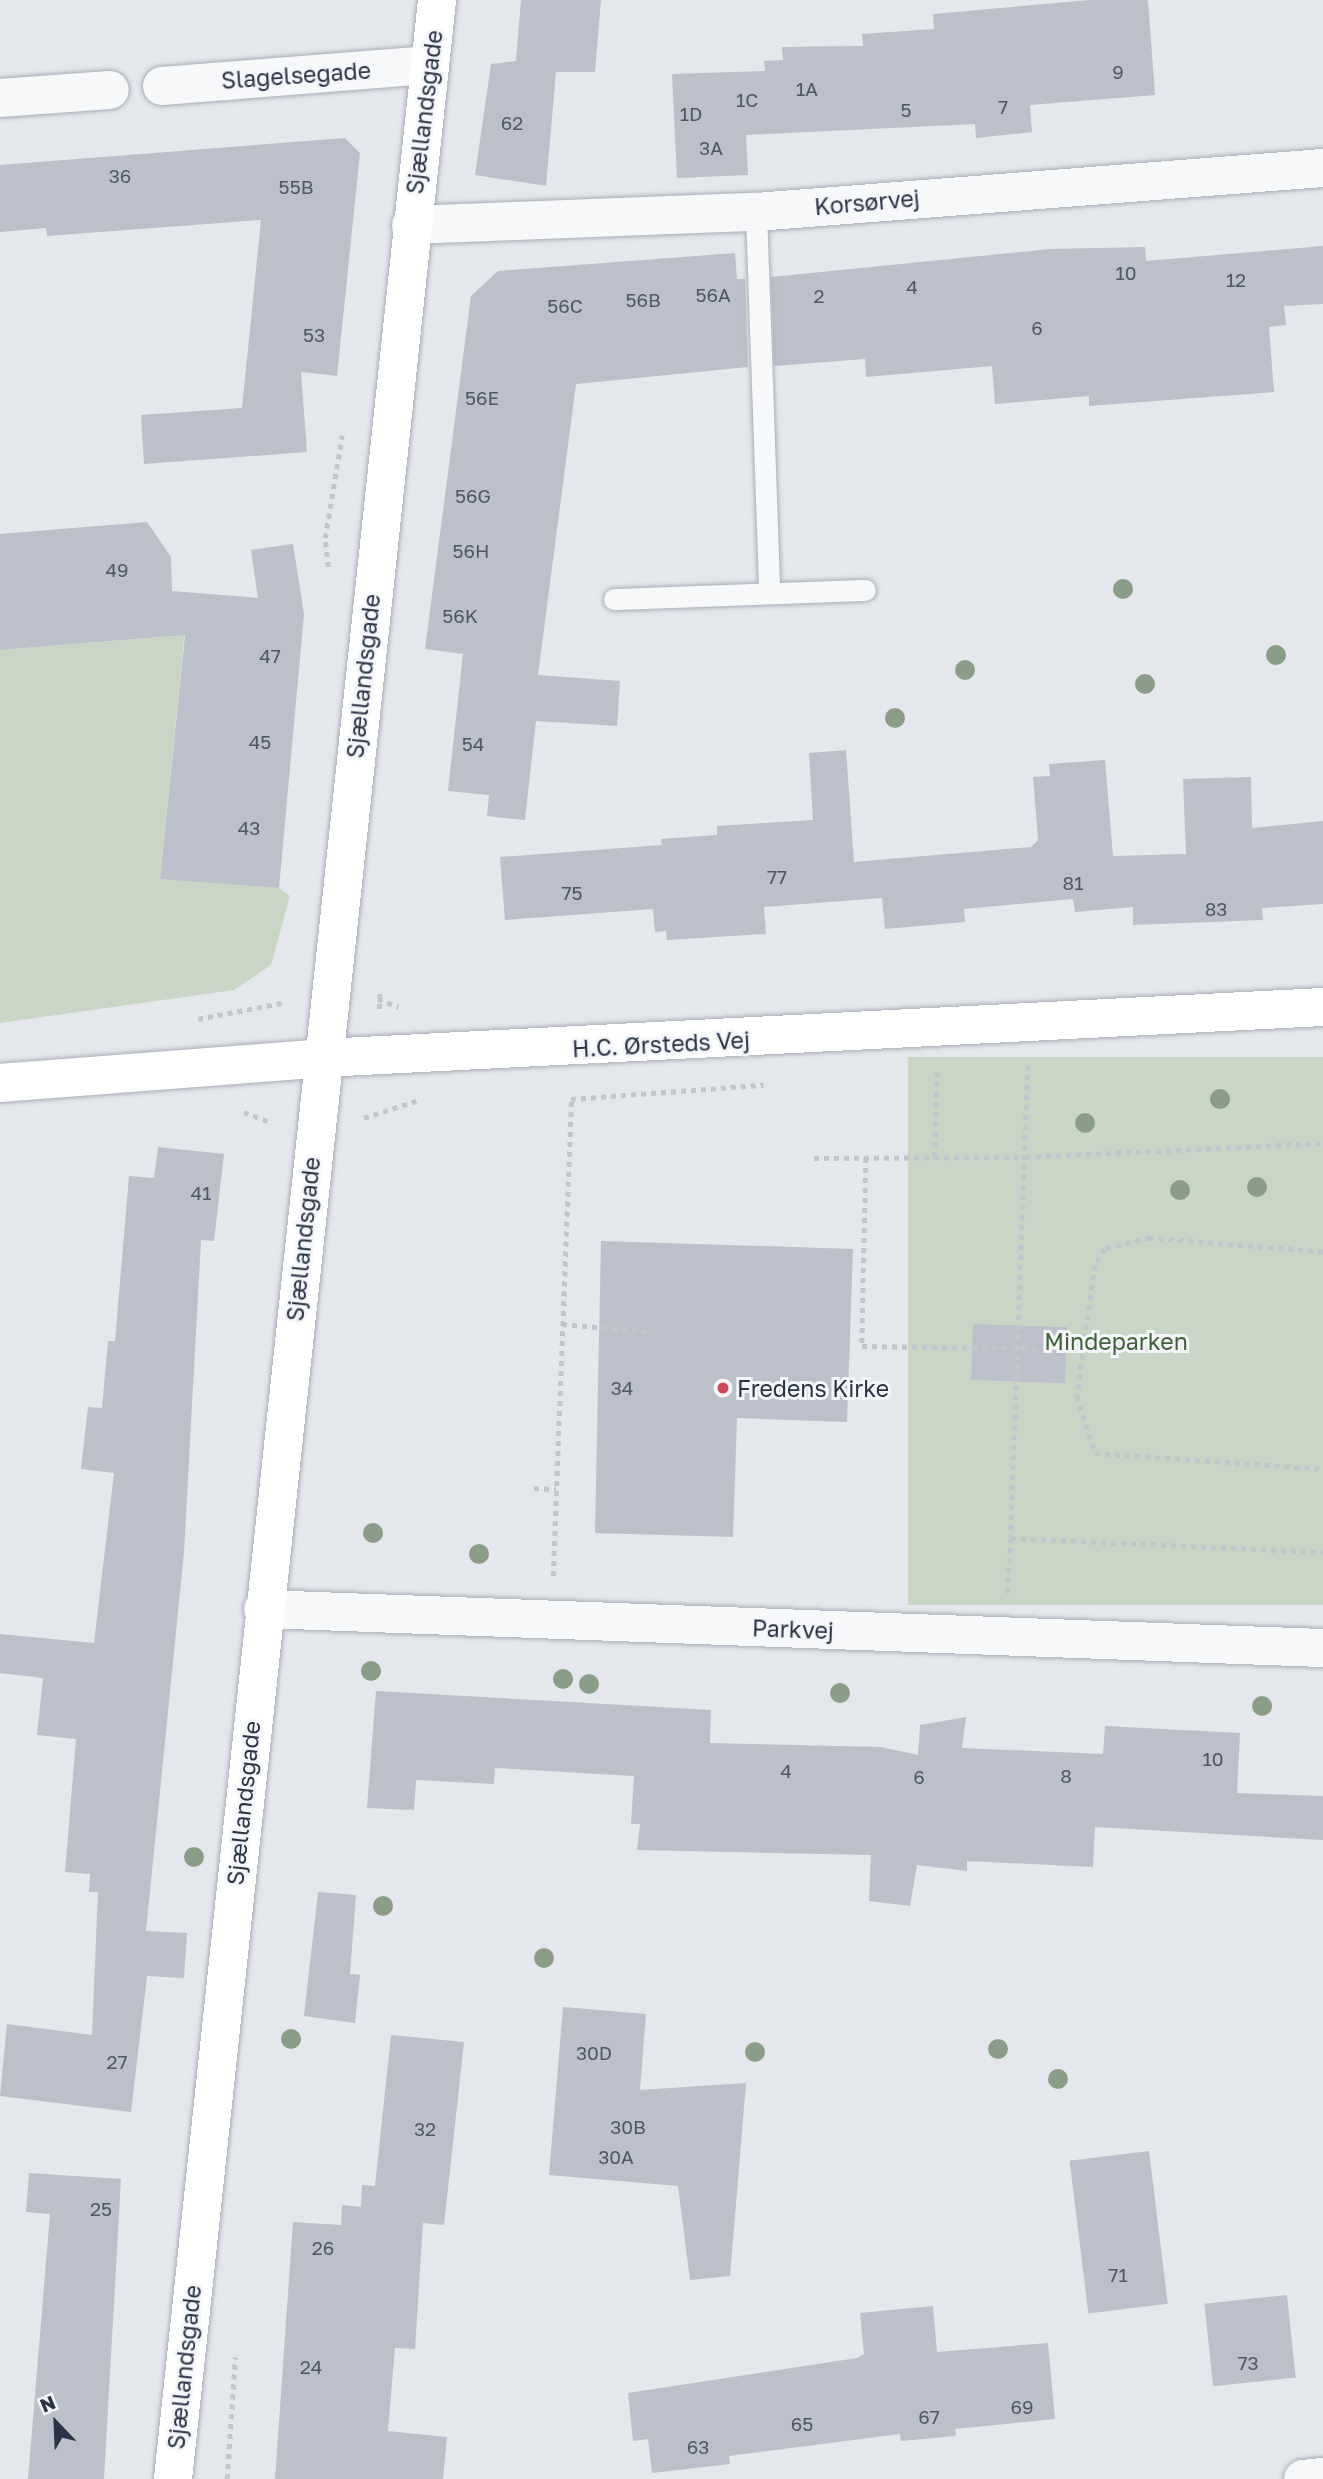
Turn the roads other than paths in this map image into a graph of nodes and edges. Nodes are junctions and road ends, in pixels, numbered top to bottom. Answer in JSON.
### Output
{"nodes":[{"id":1,"x":437,"y":0,"type":"edge"},
{"id":2,"x":430,"y":65,"type":"junction"},
{"id":3,"x":162,"y":86,"type":"dead end"},
{"id":4,"x":110,"y":90,"type":"dead end"},
{"id":5,"x":0,"y":98,"type":"edge"},
{"id":6,"x":1323,"y":168,"type":"edge"},
{"id":7,"x":756,"y":212,"type":"junction"},
{"id":8,"x":411,"y":225,"type":"junction"},
{"id":9,"x":865,"y":590,"type":"dead end"},
{"id":10,"x":769,"y":593,"type":"junction"},
{"id":11,"x":614,"y":599,"type":"dead end"},
{"id":12,"x":1323,"y":1007,"type":"edge"},
{"id":13,"x":323,"y":1058,"type":"junction"},
{"id":14,"x":0,"y":1083,"type":"edge"},
{"id":15,"x":263,"y":1609,"type":"junction"},
{"id":16,"x":1323,"y":1648,"type":"edge"},
{"id":17,"x":1323,"y":2477,"type":"edge"},
{"id":18,"x":173,"y":2479,"type":"edge"},
{"id":19,"x":1303,"y":2479,"type":"edge"}],
"edges":[{"from":1,"to":2,"type":"street","name":"Sjællandsgade"},
{"from":2,"to":3,"type":"street","name":"Slagelsegade"},
{"from":2,"to":8,"type":"street","name":"Sjællandsgade"},
{"from":4,"to":5,"type":"street"},
{"from":6,"to":7,"type":"street","name":"Korsørvej"},
{"from":7,"to":8,"type":"street","name":"Korsørvej"},
{"from":7,"to":10,"type":"lane"},
{"from":8,"to":13,"type":"street","name":"Sjællandsgade"},
{"from":9,"to":10,"type":"lane"},
{"from":10,"to":11,"type":"lane"},
{"from":12,"to":13,"type":"street","name":"H.C. Ørsteds Vej"},
{"from":13,"to":14,"type":"street","name":"H.C. Ørsteds Vej"},
{"from":13,"to":15,"type":"street","name":"Sjællandsgade"},
{"from":15,"to":16,"type":"street","name":"Parkvej"},
{"from":15,"to":18,"type":"street","name":"Sjællandsgade"},
{"from":17,"to":19,"type":"street"}]}
